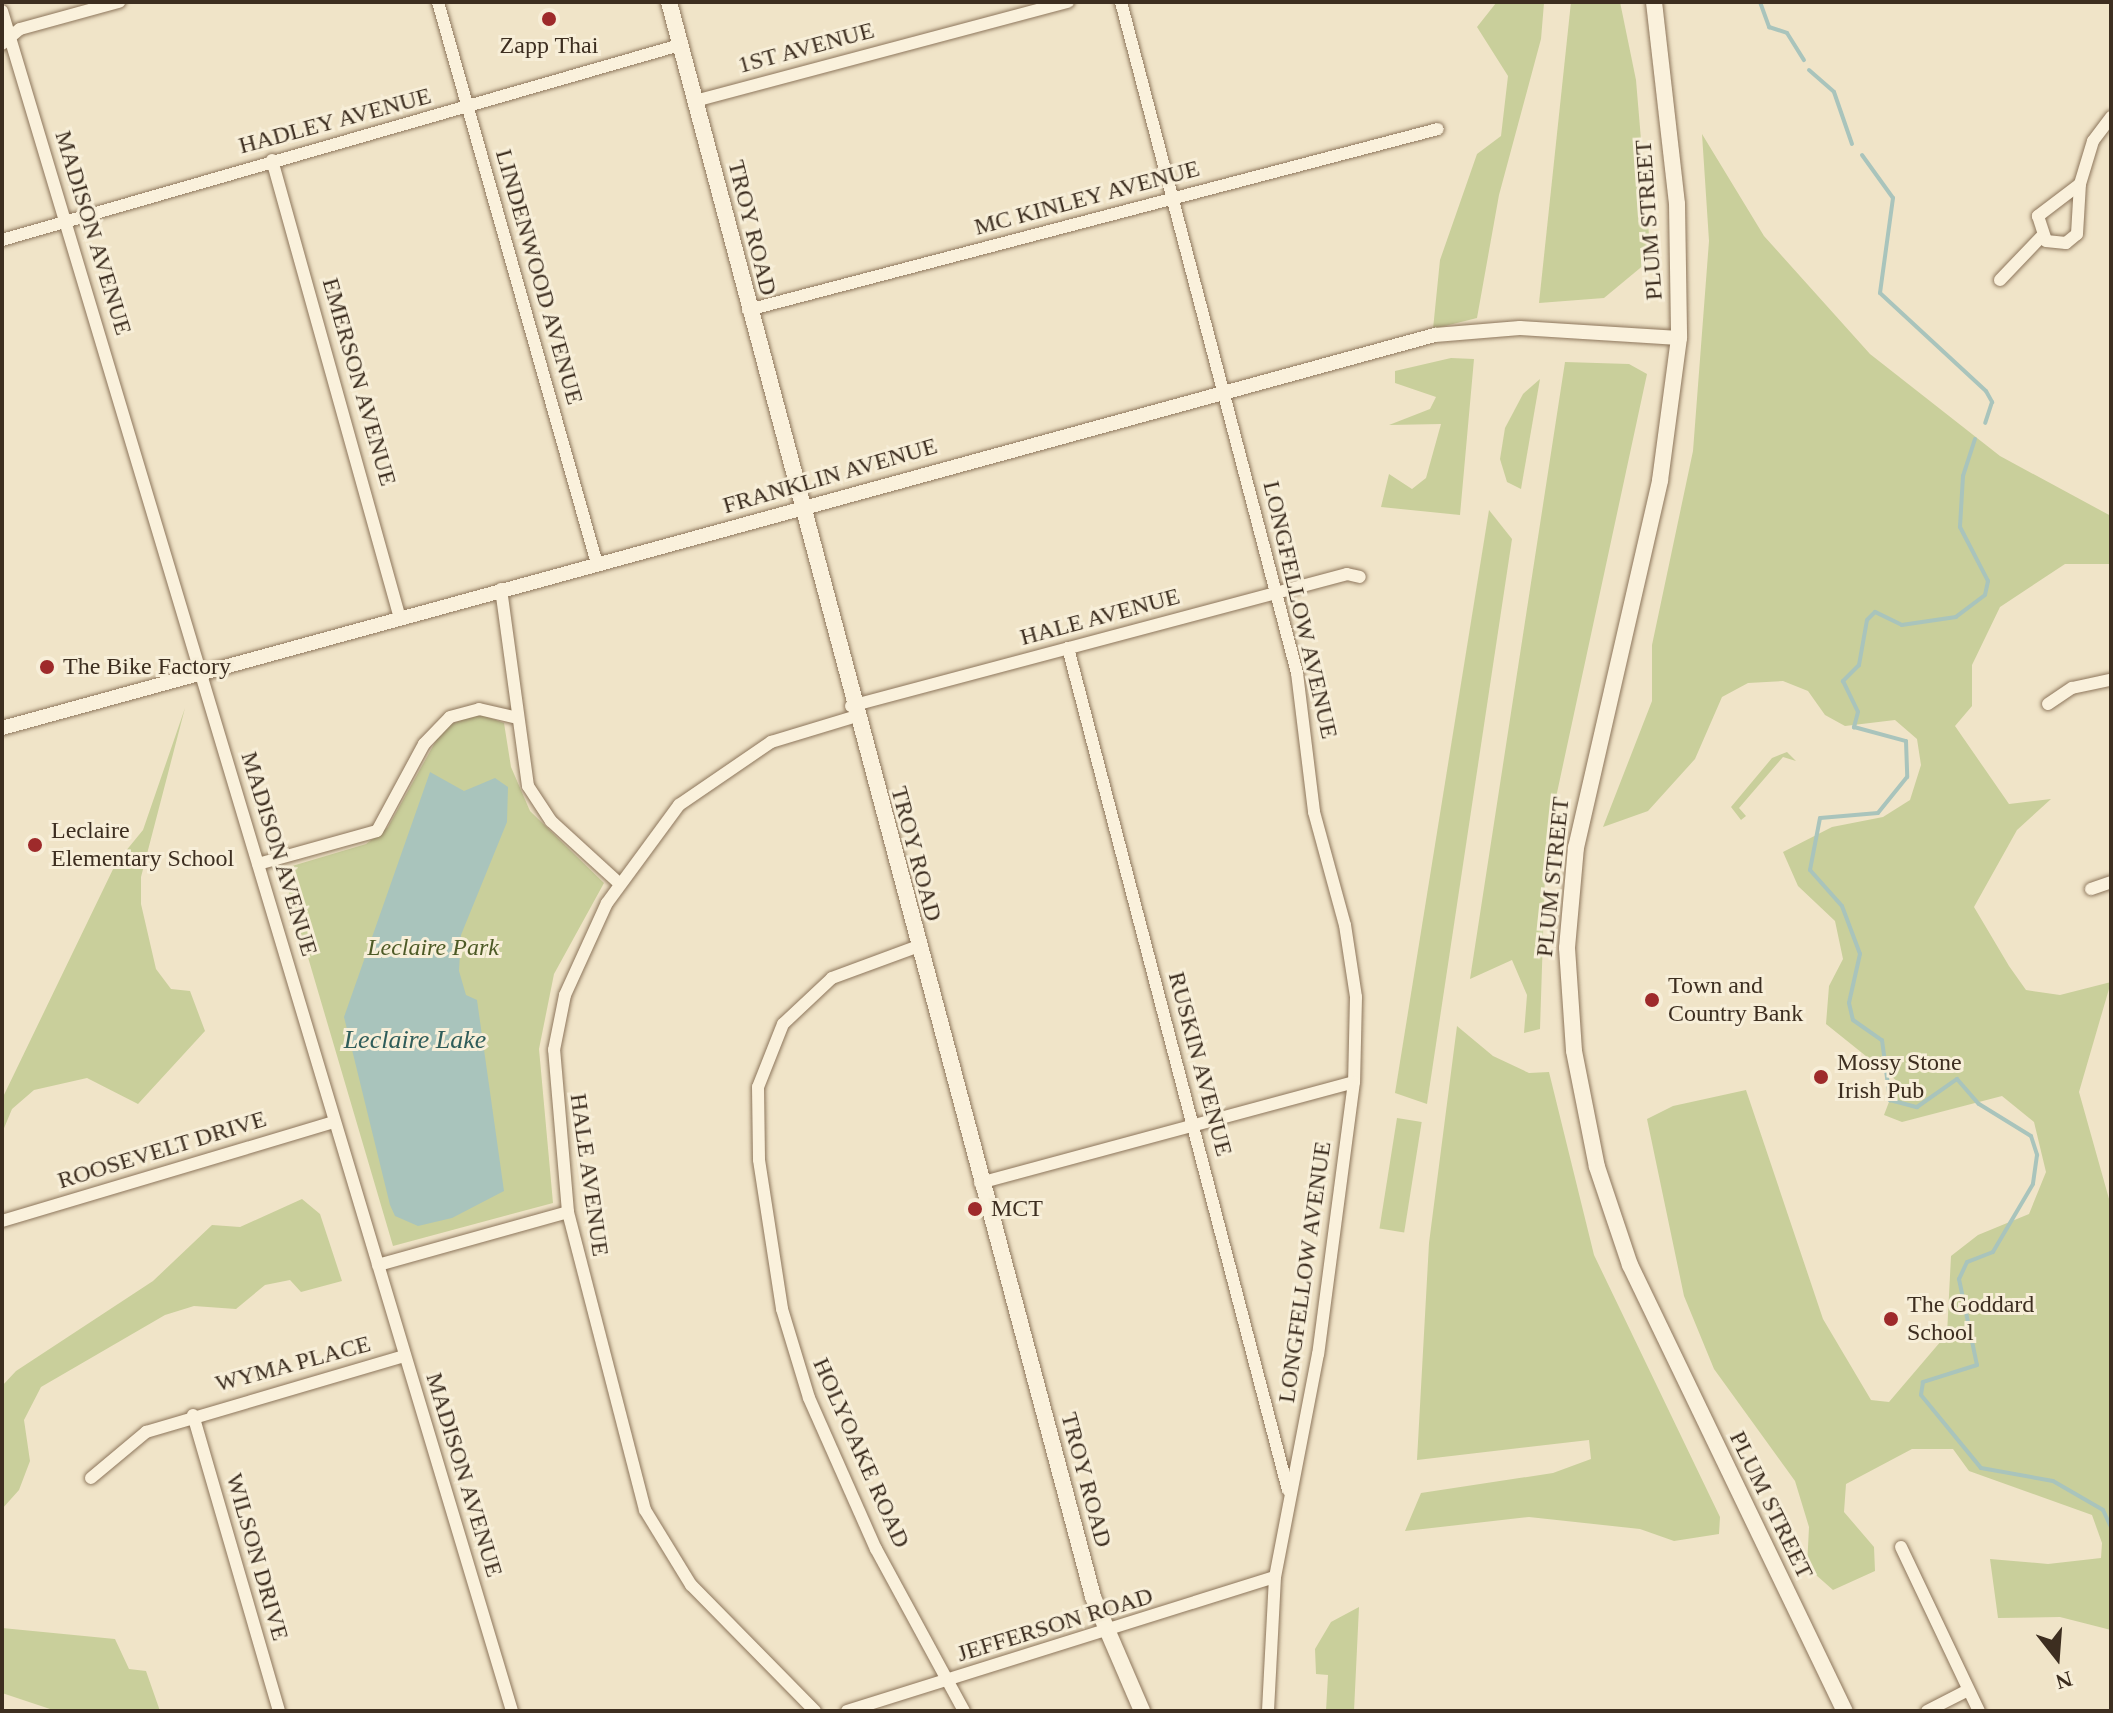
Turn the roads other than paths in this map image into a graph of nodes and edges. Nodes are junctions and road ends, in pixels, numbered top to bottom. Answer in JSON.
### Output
{"nodes":[{"id":1,"x":119,"y":2,"type":"edge"},
{"id":2,"x":438,"y":2,"type":"edge"},
{"id":3,"x":669,"y":2,"type":"edge"},
{"id":4,"x":1068,"y":2,"type":"edge"},
{"id":5,"x":1121,"y":2,"type":"edge"},
{"id":6,"x":1654,"y":2,"type":"edge"},
{"id":7,"x":2,"y":11,"type":"edge"},
{"id":8,"x":6,"y":41,"type":"edge"},
{"id":9,"x":680,"y":45,"type":"junction"},
{"id":10,"x":695,"y":101,"type":"junction"},
{"id":11,"x":470,"y":108,"type":"junction"},
{"id":12,"x":2111,"y":117,"type":"edge"},
{"id":13,"x":1438,"y":129,"type":"dead end"},
{"id":14,"x":272,"y":160,"type":"junction"},
{"id":15,"x":2080,"y":184,"type":"junction"},
{"id":16,"x":1173,"y":197,"type":"junction"},
{"id":17,"x":66,"y":219,"type":"junction"},
{"id":18,"x":2042,"y":236,"type":"junction"},
{"id":19,"x":2,"y":240,"type":"edge"},
{"id":20,"x":2000,"y":280,"type":"dead end"},
{"id":21,"x":748,"y":310,"type":"junction"},
{"id":22,"x":1679,"y":338,"type":"junction"},
{"id":23,"x":1225,"y":390,"type":"junction"},
{"id":24,"x":801,"y":508,"type":"junction"},
{"id":25,"x":597,"y":564,"type":"junction"},
{"id":26,"x":1360,"y":577,"type":"dead end"},
{"id":27,"x":501,"y":589,"type":"junction"},
{"id":28,"x":1277,"y":592,"type":"junction"},
{"id":29,"x":400,"y":617,"type":"junction"},
{"id":30,"x":1068,"y":648,"type":"junction"},
{"id":31,"x":201,"y":672,"type":"junction"},
{"id":32,"x":2111,"y":680,"type":"edge"},
{"id":33,"x":2048,"y":704,"type":"dead end"},
{"id":34,"x":853,"y":711,"type":"junction"},
{"id":35,"x":515,"y":717,"type":"junction"},
{"id":36,"x":2,"y":728,"type":"edge"},
{"id":37,"x":258,"y":864,"type":"junction"},
{"id":38,"x":2111,"y":882,"type":"edge"},
{"id":39,"x":619,"y":883,"type":"junction"},
{"id":40,"x":2091,"y":889,"type":"dead end"},
{"id":41,"x":916,"y":947,"type":"junction"},
{"id":42,"x":1354,"y":1082,"type":"junction"},
{"id":43,"x":335,"y":1122,"type":"junction"},
{"id":44,"x":1194,"y":1126,"type":"junction"},
{"id":45,"x":980,"y":1183,"type":"junction"},
{"id":46,"x":568,"y":1212,"type":"junction"},
{"id":47,"x":2,"y":1221,"type":"edge"},
{"id":48,"x":378,"y":1265,"type":"junction"},
{"id":49,"x":405,"y":1356,"type":"junction"},
{"id":50,"x":193,"y":1415,"type":"junction"},
{"id":51,"x":91,"y":1478,"type":"dead end"},
{"id":52,"x":1289,"y":1493,"type":"junction"},
{"id":53,"x":1901,"y":1547,"type":"dead end"},
{"id":54,"x":1275,"y":1577,"type":"junction"},
{"id":55,"x":1106,"y":1633,"type":"junction"},
{"id":56,"x":948,"y":1681,"type":"junction"},
{"id":57,"x":1968,"y":1690,"type":"junction"},
{"id":58,"x":279,"y":1711,"type":"edge"},
{"id":59,"x":512,"y":1711,"type":"edge"},
{"id":60,"x":815,"y":1711,"type":"edge"},
{"id":61,"x":847,"y":1711,"type":"edge"},
{"id":62,"x":964,"y":1711,"type":"edge"},
{"id":63,"x":1142,"y":1711,"type":"edge"},
{"id":64,"x":1268,"y":1711,"type":"edge"},
{"id":65,"x":1845,"y":1711,"type":"edge"},
{"id":66,"x":1927,"y":1711,"type":"edge"},
{"id":67,"x":1979,"y":1711,"type":"edge"}],
"edges":[{"from":1,"to":8,"type":"street"},
{"from":2,"to":11,"type":"street","name":"LINDENWOOD AVENUE"},
{"from":3,"to":9,"type":"main road","name":"TROY ROAD"},
{"from":4,"to":10,"type":"street","name":"1ST AVENUE"},
{"from":5,"to":16,"type":"street","name":"LONGFELLOW AVENUE"},
{"from":6,"to":22,"type":"main road","name":"PLUM STREET"},
{"from":7,"to":8,"type":"street","name":"MADISON AVENUE"},
{"from":8,"to":17,"type":"street","name":"MADISON AVENUE"},
{"from":9,"to":10,"type":"main road","name":"TROY ROAD"},
{"from":9,"to":11,"type":"street","name":"HADLEY AVENUE"},
{"from":10,"to":21,"type":"main road","name":"TROY ROAD"},
{"from":11,"to":14,"type":"street","name":"HADLEY AVENUE"},
{"from":11,"to":25,"type":"street","name":"LINDENWOOD AVENUE"},
{"from":12,"to":15,"type":"street"},
{"from":13,"to":16,"type":"street","name":"MC KINLEY AVENUE"},
{"from":14,"to":17,"type":"street","name":"HADLEY AVENUE"},
{"from":14,"to":29,"type":"street","name":"EMERSON AVENUE"},
{"from":15,"to":18,"type":"street"},
{"from":15,"to":18,"type":"street"},
{"from":16,"to":21,"type":"street","name":"MC KINLEY AVENUE"},
{"from":16,"to":23,"type":"street","name":"LONGFELLOW AVENUE"},
{"from":17,"to":19,"type":"street","name":"HADLEY AVENUE"},
{"from":17,"to":31,"type":"street","name":"MADISON AVENUE"},
{"from":18,"to":20,"type":"street"},
{"from":21,"to":24,"type":"main road","name":"TROY ROAD"},
{"from":22,"to":23,"type":"street","name":"FRANKLIN AVENUE"},
{"from":22,"to":65,"type":"main road","name":"PLUM STREET"},
{"from":23,"to":24,"type":"street","name":"FRANKLIN AVENUE"},
{"from":23,"to":28,"type":"street","name":"LONGFELLOW AVENUE"},
{"from":24,"to":25,"type":"street","name":"FRANKLIN AVENUE"},
{"from":24,"to":34,"type":"main road","name":"TROY ROAD"},
{"from":25,"to":27,"type":"street","name":"FRANKLIN AVENUE"},
{"from":26,"to":28,"type":"street","name":"HALE AVENUE"},
{"from":27,"to":29,"type":"street","name":"FRANKLIN AVENUE"},
{"from":27,"to":35,"type":"street"},
{"from":28,"to":30,"type":"street","name":"HALE AVENUE"},
{"from":28,"to":42,"type":"street","name":"LONGFELLOW AVENUE"},
{"from":29,"to":31,"type":"street","name":"FRANKLIN AVENUE"},
{"from":30,"to":34,"type":"street","name":"HALE AVENUE"},
{"from":30,"to":44,"type":"street","name":"RUSKIN AVENUE"},
{"from":31,"to":36,"type":"street","name":"FRANKLIN AVENUE"},
{"from":31,"to":37,"type":"street","name":"MADISON AVENUE"},
{"from":32,"to":33,"type":"street"},
{"from":34,"to":39,"type":"street","name":"HALE AVENUE"},
{"from":34,"to":41,"type":"main road","name":"TROY ROAD"},
{"from":35,"to":37,"type":"street"},
{"from":35,"to":39,"type":"street"},
{"from":37,"to":43,"type":"street","name":"MADISON AVENUE"},
{"from":38,"to":40,"type":"street"},
{"from":39,"to":46,"type":"street","name":"HALE AVENUE"},
{"from":41,"to":45,"type":"main road","name":"TROY ROAD"},
{"from":41,"to":56,"type":"street","name":"HOLYOAKE ROAD"},
{"from":42,"to":44,"type":"street"},
{"from":42,"to":52,"type":"street","name":"LONGFELLOW AVENUE"},
{"from":43,"to":47,"type":"street","name":"ROOSEVELT DRIVE"},
{"from":43,"to":48,"type":"street","name":"MADISON AVENUE"},
{"from":44,"to":45,"type":"street"},
{"from":44,"to":52,"type":"street","name":"RUSKIN AVENUE"},
{"from":45,"to":55,"type":"main road","name":"TROY ROAD"},
{"from":46,"to":48,"type":"street"},
{"from":46,"to":60,"type":"street","name":"HALE AVENUE"},
{"from":48,"to":49,"type":"street","name":"MADISON AVENUE"},
{"from":49,"to":50,"type":"street","name":"WYMA PLACE"},
{"from":49,"to":59,"type":"street","name":"MADISON AVENUE"},
{"from":50,"to":51,"type":"street","name":"WYMA PLACE"},
{"from":50,"to":58,"type":"street","name":"WILSON DRIVE"},
{"from":52,"to":54,"type":"street","name":"LONGFELLOW AVENUE"},
{"from":53,"to":57,"type":"street"},
{"from":54,"to":55,"type":"street","name":"JEFFERSON ROAD"},
{"from":54,"to":64,"type":"street","name":"LONGFELLOW AVENUE"},
{"from":55,"to":56,"type":"street","name":"JEFFERSON ROAD"},
{"from":55,"to":63,"type":"main road","name":"TROY ROAD"},
{"from":56,"to":61,"type":"street","name":"JEFFERSON ROAD"},
{"from":56,"to":62,"type":"street","name":"HOLYOAKE ROAD"},
{"from":57,"to":66,"type":"street"},
{"from":57,"to":67,"type":"street"}]}
